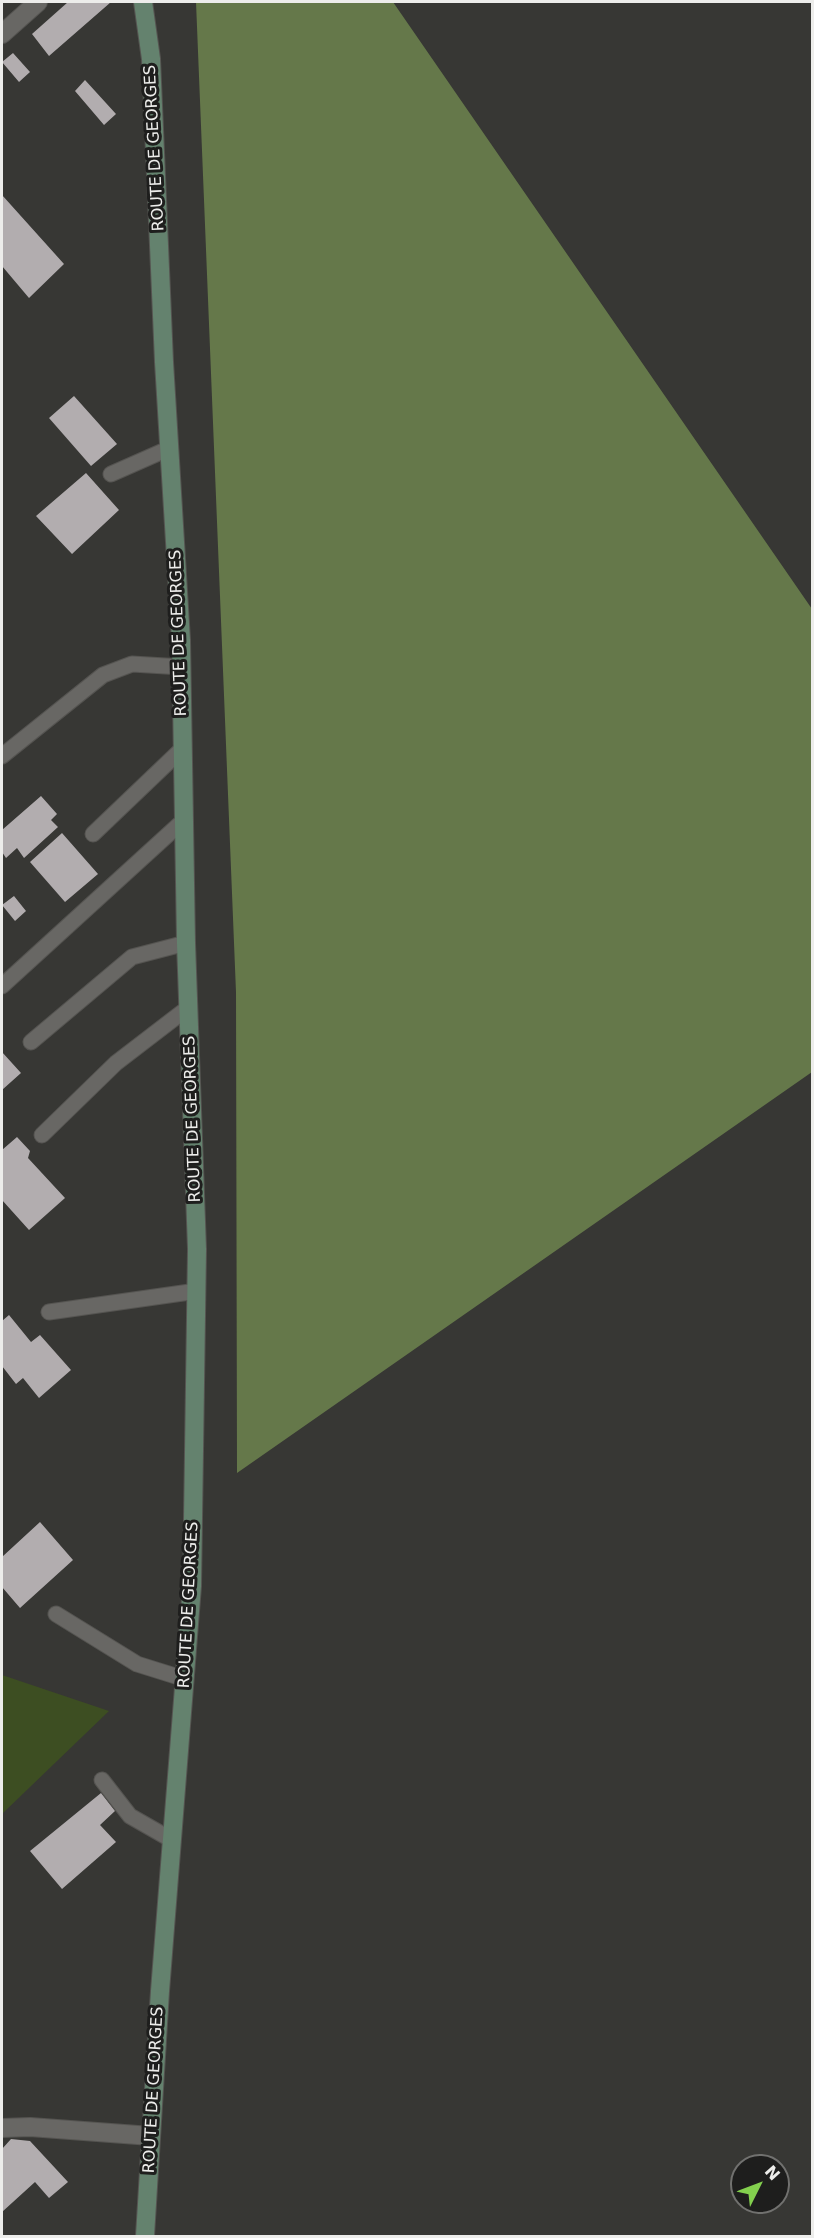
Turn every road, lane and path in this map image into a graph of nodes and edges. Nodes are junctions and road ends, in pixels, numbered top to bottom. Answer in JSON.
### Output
{"nodes":[{"id":1,"x":38,"y":2,"type":"edge"},
{"id":2,"x":143,"y":2,"type":"edge"},
{"id":3,"x":2,"y":34,"type":"edge"},
{"id":4,"x":170,"y":448,"type":"junction"},
{"id":5,"x":111,"y":474,"type":"dead end"},
{"id":6,"x":182,"y":667,"type":"junction"},
{"id":7,"x":183,"y":748,"type":"junction"},
{"id":8,"x":2,"y":756,"type":"edge"},
{"id":9,"x":184,"y":820,"type":"junction"},
{"id":10,"x":93,"y":834,"type":"dead end"},
{"id":11,"x":186,"y":943,"type":"junction"},
{"id":12,"x":2,"y":986,"type":"edge"},
{"id":13,"x":189,"y":1007,"type":"junction"},
{"id":14,"x":32,"y":1042,"type":"dead end"},
{"id":15,"x":42,"y":1135,"type":"dead end"},
{"id":16,"x":197,"y":1291,"type":"junction"},
{"id":17,"x":48,"y":1312,"type":"dead end"},
{"id":18,"x":56,"y":1614,"type":"dead end"},
{"id":19,"x":185,"y":1680,"type":"junction"},
{"id":20,"x":102,"y":1780,"type":"dead end"},
{"id":21,"x":172,"y":1840,"type":"junction"},
{"id":22,"x":2,"y":2128,"type":"edge"},
{"id":23,"x":152,"y":2136,"type":"junction"},
{"id":24,"x":145,"y":2236,"type":"edge"}],
"edges":[{"from":1,"to":3,"type":"street"},
{"from":2,"to":4,"type":"street","name":"ROUTE DE GEORGES"},
{"from":4,"to":5,"type":"lane"},
{"from":4,"to":6,"type":"street","name":"ROUTE DE GEORGES"},
{"from":6,"to":7,"type":"street","name":"ROUTE DE GEORGES"},
{"from":6,"to":8,"type":"lane"},
{"from":7,"to":9,"type":"street","name":"ROUTE DE GEORGES"},
{"from":7,"to":10,"type":"lane"},
{"from":9,"to":11,"type":"street","name":"ROUTE DE GEORGES"},
{"from":9,"to":12,"type":"lane"},
{"from":11,"to":13,"type":"street","name":"ROUTE DE GEORGES"},
{"from":11,"to":14,"type":"lane"},
{"from":13,"to":15,"type":"lane"},
{"from":13,"to":16,"type":"street","name":"ROUTE DE GEORGES"},
{"from":16,"to":17,"type":"lane"},
{"from":16,"to":19,"type":"street","name":"ROUTE DE GEORGES"},
{"from":18,"to":19,"type":"lane"},
{"from":19,"to":21,"type":"street","name":"ROUTE DE GEORGES"},
{"from":20,"to":21,"type":"lane"},
{"from":21,"to":23,"type":"street","name":"ROUTE DE GEORGES"},
{"from":22,"to":23,"type":"street"},
{"from":23,"to":24,"type":"street","name":"ROUTE DE GEORGES"}]}
